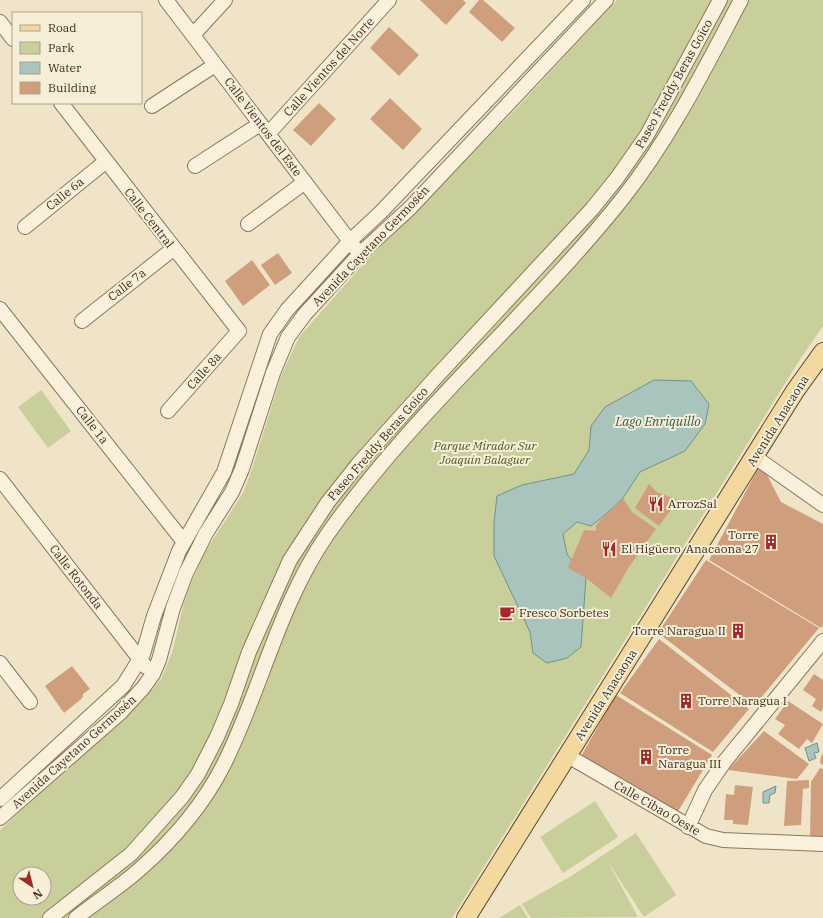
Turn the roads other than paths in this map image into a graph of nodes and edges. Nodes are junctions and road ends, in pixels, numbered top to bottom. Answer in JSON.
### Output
{"nodes":[{"id":1,"x":166,"y":0,"type":"edge"},
{"id":2,"x":225,"y":0,"type":"edge"},
{"id":3,"x":389,"y":0,"type":"edge"},
{"id":4,"x":583,"y":0,"type":"edge"},
{"id":5,"x":606,"y":0,"type":"edge"},
{"id":6,"x":720,"y":0,"type":"edge"},
{"id":7,"x":741,"y":0,"type":"edge"},
{"id":8,"x":0,"y":22,"type":"edge"},
{"id":9,"x":193,"y":35,"type":"junction"},
{"id":10,"x":12,"y":38,"type":"edge"},
{"id":11,"x":215,"y":65,"type":"junction"},
{"id":12,"x":62,"y":104,"type":"edge"},
{"id":13,"x":152,"y":106,"type":"dead end"},
{"id":14,"x":264,"y":129,"type":"junction"},
{"id":15,"x":105,"y":162,"type":"junction"},
{"id":16,"x":195,"y":166,"type":"dead end"},
{"id":17,"x":305,"y":182,"type":"junction"},
{"id":18,"x":248,"y":224,"type":"dead end"},
{"id":19,"x":25,"y":227,"type":"dead end"},
{"id":20,"x":350,"y":241,"type":"junction"},
{"id":21,"x":173,"y":249,"type":"junction"},
{"id":22,"x":360,"y":254,"type":"junction"},
{"id":23,"x":0,"y":309,"type":"edge"},
{"id":24,"x":82,"y":321,"type":"dead end"},
{"id":25,"x":239,"y":331,"type":"joint"},
{"id":26,"x":823,"y":352,"type":"edge"},
{"id":27,"x":168,"y":411,"type":"dead end"},
{"id":28,"x":755,"y":457,"type":"junction"},
{"id":29,"x":0,"y":479,"type":"edge"},
{"id":30,"x":823,"y":505,"type":"edge"},
{"id":31,"x":184,"y":542,"type":"junction"},
{"id":32,"x":823,"y":641,"type":"edge"},
{"id":33,"x":140,"y":660,"type":"junction"},
{"id":34,"x":0,"y":663,"type":"edge"},
{"id":35,"x":153,"y":674,"type":"junction"},
{"id":36,"x":30,"y":702,"type":"dead end"},
{"id":37,"x":568,"y":756,"type":"junction"},
{"id":38,"x":0,"y":800,"type":"edge"},
{"id":39,"x":0,"y":818,"type":"edge"},
{"id":40,"x":688,"y":827,"type":"junction"},
{"id":41,"x":823,"y":844,"type":"edge"},
{"id":42,"x":50,"y":918,"type":"edge"},
{"id":43,"x":76,"y":918,"type":"edge"},
{"id":44,"x":466,"y":918,"type":"edge"}],
"edges":[{"from":1,"to":9,"type":"street","name":"Calle Vientos del Este"},
{"from":2,"to":9,"type":"street"},
{"from":3,"to":14,"type":"street","name":"Calle Vientos del Norte"},
{"from":4,"to":20,"type":"street","name":"Avenida Cayetano Germosén"},
{"from":5,"to":22,"type":"street","name":"Avenida Cayetano Germosén"},
{"from":6,"to":42,"type":"street","name":"Paseo Freddy Beras Goico"},
{"from":7,"to":43,"type":"street","name":"Paseo Freddy Beras Goico"},
{"from":8,"to":10,"type":"street"},
{"from":9,"to":11,"type":"street","name":"Calle Vientos del Este"},
{"from":11,"to":13,"type":"street"},
{"from":11,"to":14,"type":"street","name":"Calle Vientos del Este"},
{"from":12,"to":15,"type":"street","name":"Calle Central"},
{"from":14,"to":16,"type":"street","name":"Calle Vientos del Norte"},
{"from":14,"to":17,"type":"street","name":"Calle Vientos del Este"},
{"from":15,"to":19,"type":"street","name":"Calle 6a"},
{"from":15,"to":21,"type":"street","name":"Calle Central"},
{"from":17,"to":18,"type":"street"},
{"from":17,"to":20,"type":"street","name":"Calle Vientos del Este"},
{"from":20,"to":22,"type":"street","name":"Calle Vientos del Este"},
{"from":20,"to":31,"type":"street","name":"Avenida Cayetano Germosén"},
{"from":21,"to":24,"type":"street","name":"Calle 7a"},
{"from":21,"to":25,"type":"street","name":"Calle Central"},
{"from":22,"to":35,"type":"street","name":"Avenida Cayetano Germosén"},
{"from":23,"to":31,"type":"street","name":"Calle 1a"},
{"from":25,"to":27,"type":"street","name":"Calle 8a"},
{"from":26,"to":28,"type":"main road","name":"Avenida Anacaona"},
{"from":28,"to":30,"type":"street"},
{"from":28,"to":37,"type":"main road","name":"Avenida Anacaona"},
{"from":29,"to":33,"type":"street","name":"Calle Rotonda"},
{"from":31,"to":33,"type":"street","name":"Avenida Cayetano Germosén"},
{"from":32,"to":40,"type":"street"},
{"from":33,"to":35,"type":"street","name":"Calle Rotonda"},
{"from":33,"to":38,"type":"street","name":"Avenida Cayetano Germosén"},
{"from":34,"to":36,"type":"street"},
{"from":35,"to":39,"type":"street","name":"Avenida Cayetano Germosén"},
{"from":37,"to":40,"type":"street","name":"Calle Cibao Oeste"},
{"from":37,"to":44,"type":"main road","name":"Avenida Anacaona"},
{"from":40,"to":41,"type":"street","name":"Calle Cibao Oeste"}]}
